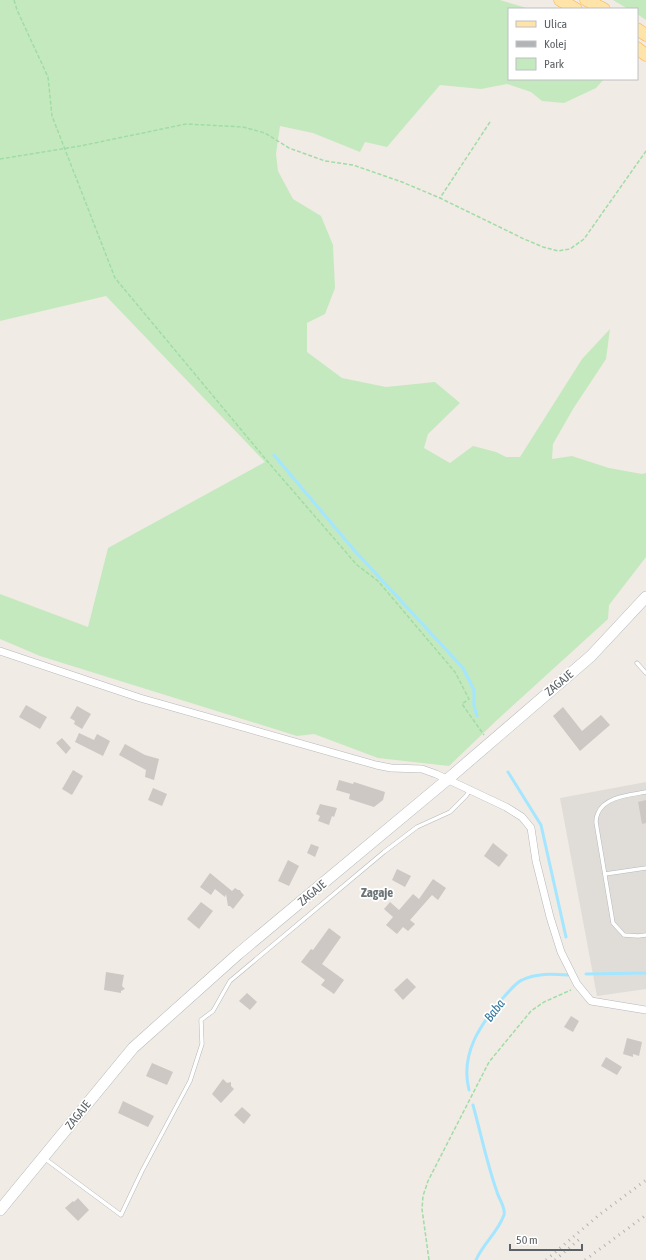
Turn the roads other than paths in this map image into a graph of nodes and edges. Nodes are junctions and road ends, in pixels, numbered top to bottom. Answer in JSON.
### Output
{"nodes":[{"id":1,"x":560,"y":0,"type":"edge"},
{"id":2,"x":586,"y":0,"type":"edge"},
{"id":3,"x":574,"y":8,"type":"edge"},
{"id":4,"x":602,"y":8,"type":"edge"},
{"id":5,"x":638,"y":49,"type":"edge"},
{"id":6,"x":646,"y":55,"type":"edge"},
{"id":7,"x":646,"y":598,"type":"edge"},
{"id":8,"x":0,"y":651,"type":"edge"},
{"id":9,"x":638,"y":662,"type":"dead end"},
{"id":10,"x":646,"y":673,"type":"edge"},
{"id":11,"x":448,"y":779,"type":"junction"},
{"id":12,"x":470,"y":790,"type":"junction"},
{"id":13,"x":646,"y":792,"type":"edge"},
{"id":14,"x":646,"y":868,"type":"edge"},
{"id":15,"x":605,"y":874,"type":"junction"},
{"id":16,"x":646,"y":935,"type":"edge"},
{"id":17,"x":646,"y":1010,"type":"edge"},
{"id":18,"x":43,"y":1158,"type":"junction"},
{"id":19,"x":0,"y":1210,"type":"edge"}],
"edges":[{"from":1,"to":3,"type":"main road"},
{"from":2,"to":4,"type":"main road"},
{"from":5,"to":6,"type":"main road"},
{"from":7,"to":11,"type":"main road","name":"ZAGAJE"},
{"from":8,"to":11,"type":"street"},
{"from":9,"to":10,"type":"lane"},
{"from":11,"to":12,"type":"street"},
{"from":11,"to":18,"type":"main road","name":"ZAGAJE"},
{"from":12,"to":17,"type":"street"},
{"from":12,"to":18,"type":"lane"},
{"from":13,"to":15,"type":"lane"},
{"from":14,"to":15,"type":"lane"},
{"from":15,"to":16,"type":"lane"},
{"from":18,"to":19,"type":"main road","name":"ZAGAJE"}]}
